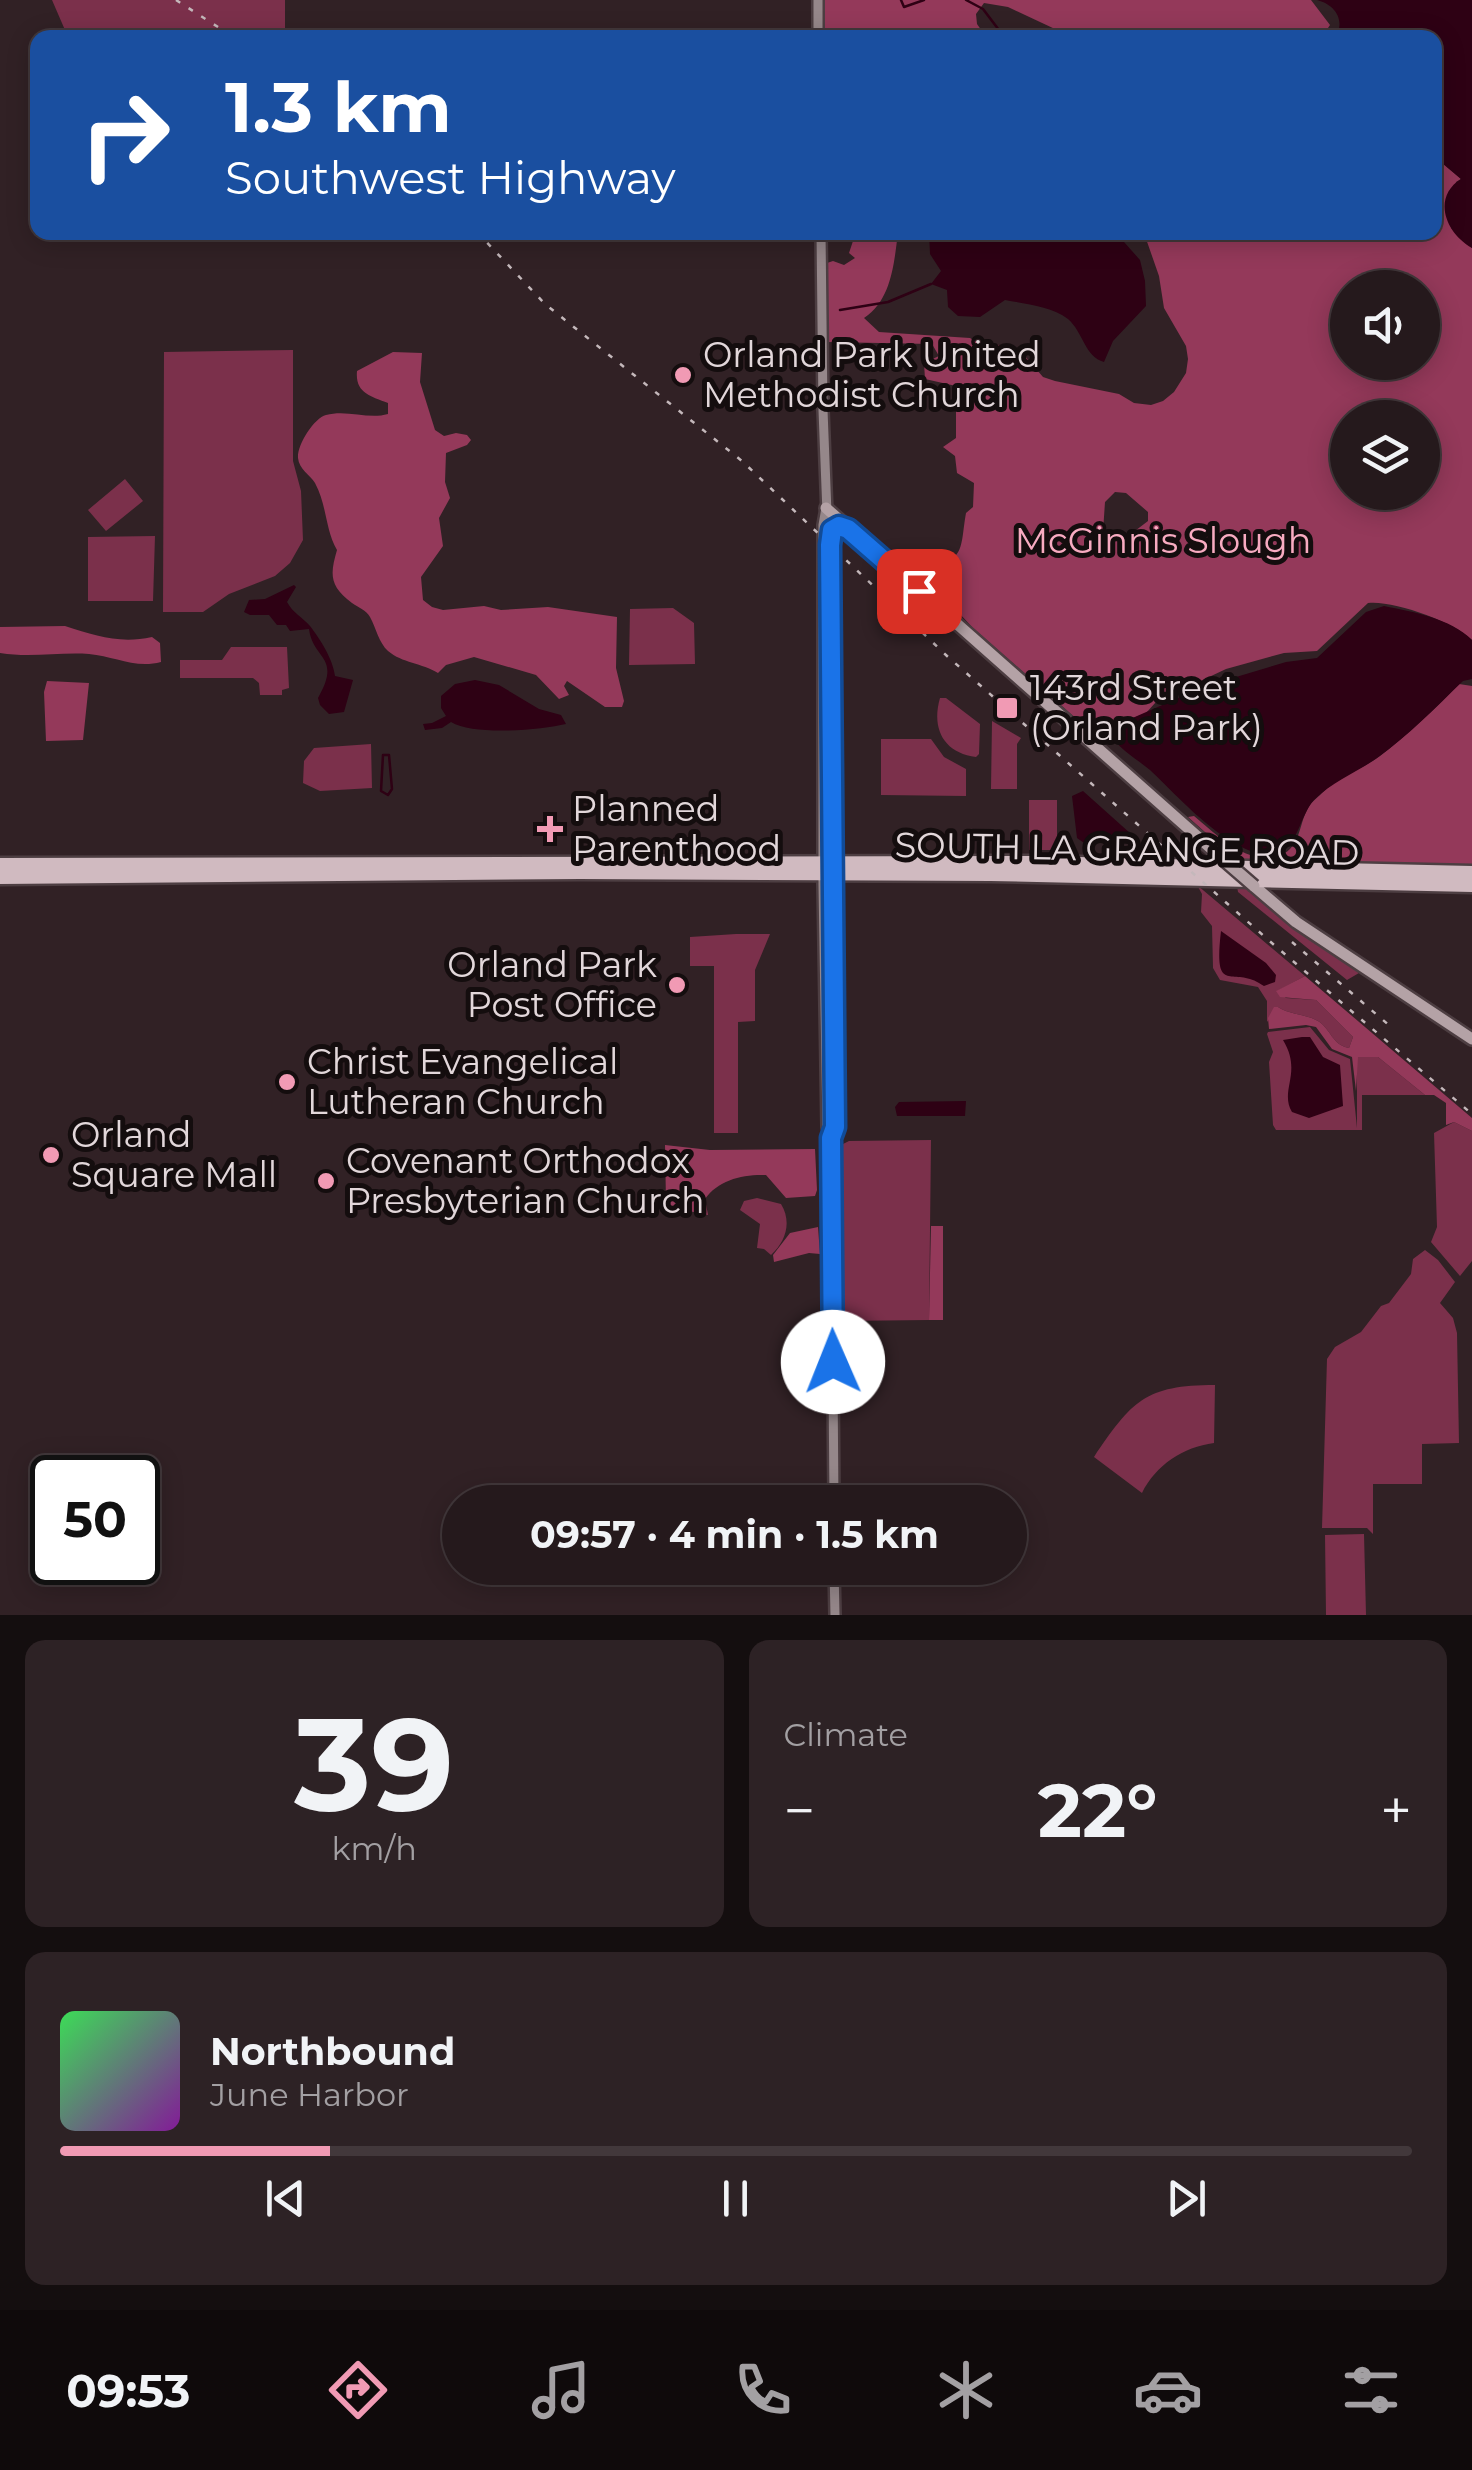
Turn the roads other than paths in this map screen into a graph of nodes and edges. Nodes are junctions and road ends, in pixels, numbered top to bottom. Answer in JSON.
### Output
{"nodes":[{"id":1,"x":818,"y":0,"type":"edge"},
{"id":2,"x":818,"y":30,"type":"edge"},
{"id":3,"x":820,"y":240,"type":"edge"},
{"id":4,"x":826,"y":508,"type":"junction"},
{"id":5,"x":848,"y":529,"type":"junction"},
{"id":6,"x":830,"y":539,"type":"junction"},
{"id":7,"x":0,"y":865,"type":"edge"},
{"id":8,"x":828,"y":868,"type":"junction"},
{"id":9,"x":1472,"y":873,"type":"edge"},
{"id":10,"x":0,"y":877,"type":"edge"},
{"id":11,"x":1472,"y":885,"type":"edge"},
{"id":12,"x":1472,"y":1039,"type":"edge"},
{"id":13,"x":834,"y":1485,"type":"edge"},
{"id":14,"x":834,"y":1585,"type":"edge"},
{"id":15,"x":835,"y":1615,"type":"edge"}],
"edges":[{"from":1,"to":2,"type":"main road"},
{"from":3,"to":4,"type":"main road"},
{"from":4,"to":5,"type":"main road"},
{"from":4,"to":6,"type":"main road"},
{"from":4,"to":8,"type":"main road"},
{"from":5,"to":6,"type":"main road"},
{"from":5,"to":12,"type":"main road","bridge":true},
{"from":6,"to":8,"type":"main road"},
{"from":7,"to":8,"type":"highway","name":"SOUTH LA GRANGE ROAD"},
{"from":8,"to":9,"type":"highway","name":"SOUTH LA GRANGE ROAD"},
{"from":8,"to":10,"type":"highway","name":"SOUTH LA GRANGE ROAD"},
{"from":8,"to":11,"type":"highway","name":"SOUTH LA GRANGE ROAD"},
{"from":8,"to":13,"type":"main road"},
{"from":14,"to":15,"type":"main road"}]}
